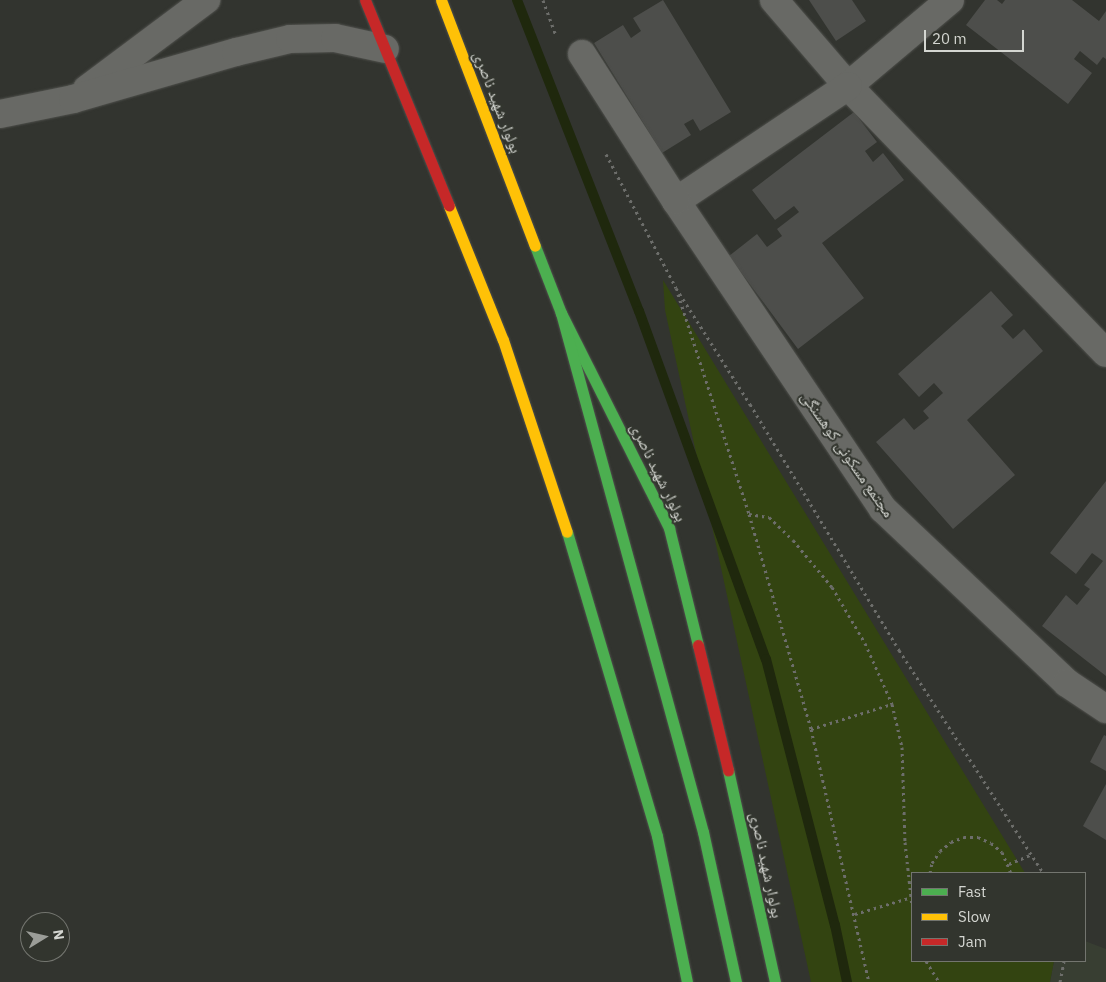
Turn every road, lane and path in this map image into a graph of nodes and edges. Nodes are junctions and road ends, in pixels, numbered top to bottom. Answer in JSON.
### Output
{"nodes":[{"id":1,"x":206,"y":0,"type":"edge"},
{"id":2,"x":365,"y":0,"type":"edge"},
{"id":3,"x":442,"y":0,"type":"edge"},
{"id":4,"x":774,"y":0,"type":"edge"},
{"id":5,"x":950,"y":0,"type":"edge"},
{"id":6,"x":385,"y":49,"type":"junction"},
{"id":7,"x":582,"y":54,"type":"dead end"},
{"id":8,"x":848,"y":86,"type":"junction"},
{"id":9,"x":73,"y":99,"type":"junction"},
{"id":10,"x":0,"y":114,"type":"edge"},
{"id":11,"x":676,"y":201,"type":"junction"},
{"id":12,"x":562,"y":312,"type":"junction"},
{"id":13,"x":1106,"y":352,"type":"edge"},
{"id":14,"x":749,"y":514,"type":"junction"},
{"id":15,"x":892,"y":704,"type":"junction"},
{"id":16,"x":1106,"y":709,"type":"edge"},
{"id":17,"x":811,"y":729,"type":"junction"},
{"id":18,"x":1032,"y":854,"type":"junction"},
{"id":19,"x":1009,"y":864,"type":"junction"},
{"id":20,"x":930,"y":872,"type":"edge"},
{"id":21,"x":1011,"y":872,"type":"edge"},
{"id":22,"x":1042,"y":872,"type":"edge"},
{"id":23,"x":911,"y":897,"type":"edge"},
{"id":24,"x":854,"y":914,"type":"junction"},
{"id":25,"x":927,"y":962,"type":"edge"},
{"id":26,"x":1064,"y":962,"type":"edge"},
{"id":27,"x":687,"y":982,"type":"edge"},
{"id":28,"x":736,"y":982,"type":"edge"},
{"id":29,"x":775,"y":982,"type":"edge"},
{"id":30,"x":869,"y":982,"type":"edge"},
{"id":31,"x":938,"y":982,"type":"edge"},
{"id":32,"x":1060,"y":982,"type":"edge"}],
"edges":[{"from":1,"to":9,"type":"street"},
{"from":2,"to":6,"type":"main road"},
{"from":3,"to":12,"type":"main road","name":"بولوار شهید ناصری"},
{"from":4,"to":8,"type":"street"},
{"from":5,"to":8,"type":"street"},
{"from":6,"to":9,"type":"street"},
{"from":6,"to":27,"type":"main road"},
{"from":7,"to":11,"type":"street","name":"مجتمع مسکونی کوهسنگی"},
{"from":8,"to":11,"type":"street"},
{"from":8,"to":13,"type":"street"},
{"from":9,"to":10,"type":"street"},
{"from":11,"to":16,"type":"street","name":"مجتمع مسکونی کوهسنگی"},
{"from":12,"to":28,"type":"main road"},
{"from":12,"to":29,"type":"main road","name":"بولوار شهید ناصری"},
{"from":14,"to":15,"type":"path"},
{"from":14,"to":17,"type":"path"},
{"from":14,"to":18,"type":"path"},
{"from":15,"to":17,"type":"path"},
{"from":15,"to":23,"type":"path"},
{"from":17,"to":24,"type":"path"},
{"from":18,"to":19,"type":"path"},
{"from":18,"to":22,"type":"path"},
{"from":19,"to":20,"type":"path"},
{"from":19,"to":21,"type":"path"},
{"from":23,"to":24,"type":"path"},
{"from":24,"to":30,"type":"path"},
{"from":25,"to":31,"type":"path"},
{"from":26,"to":32,"type":"path"}]}
